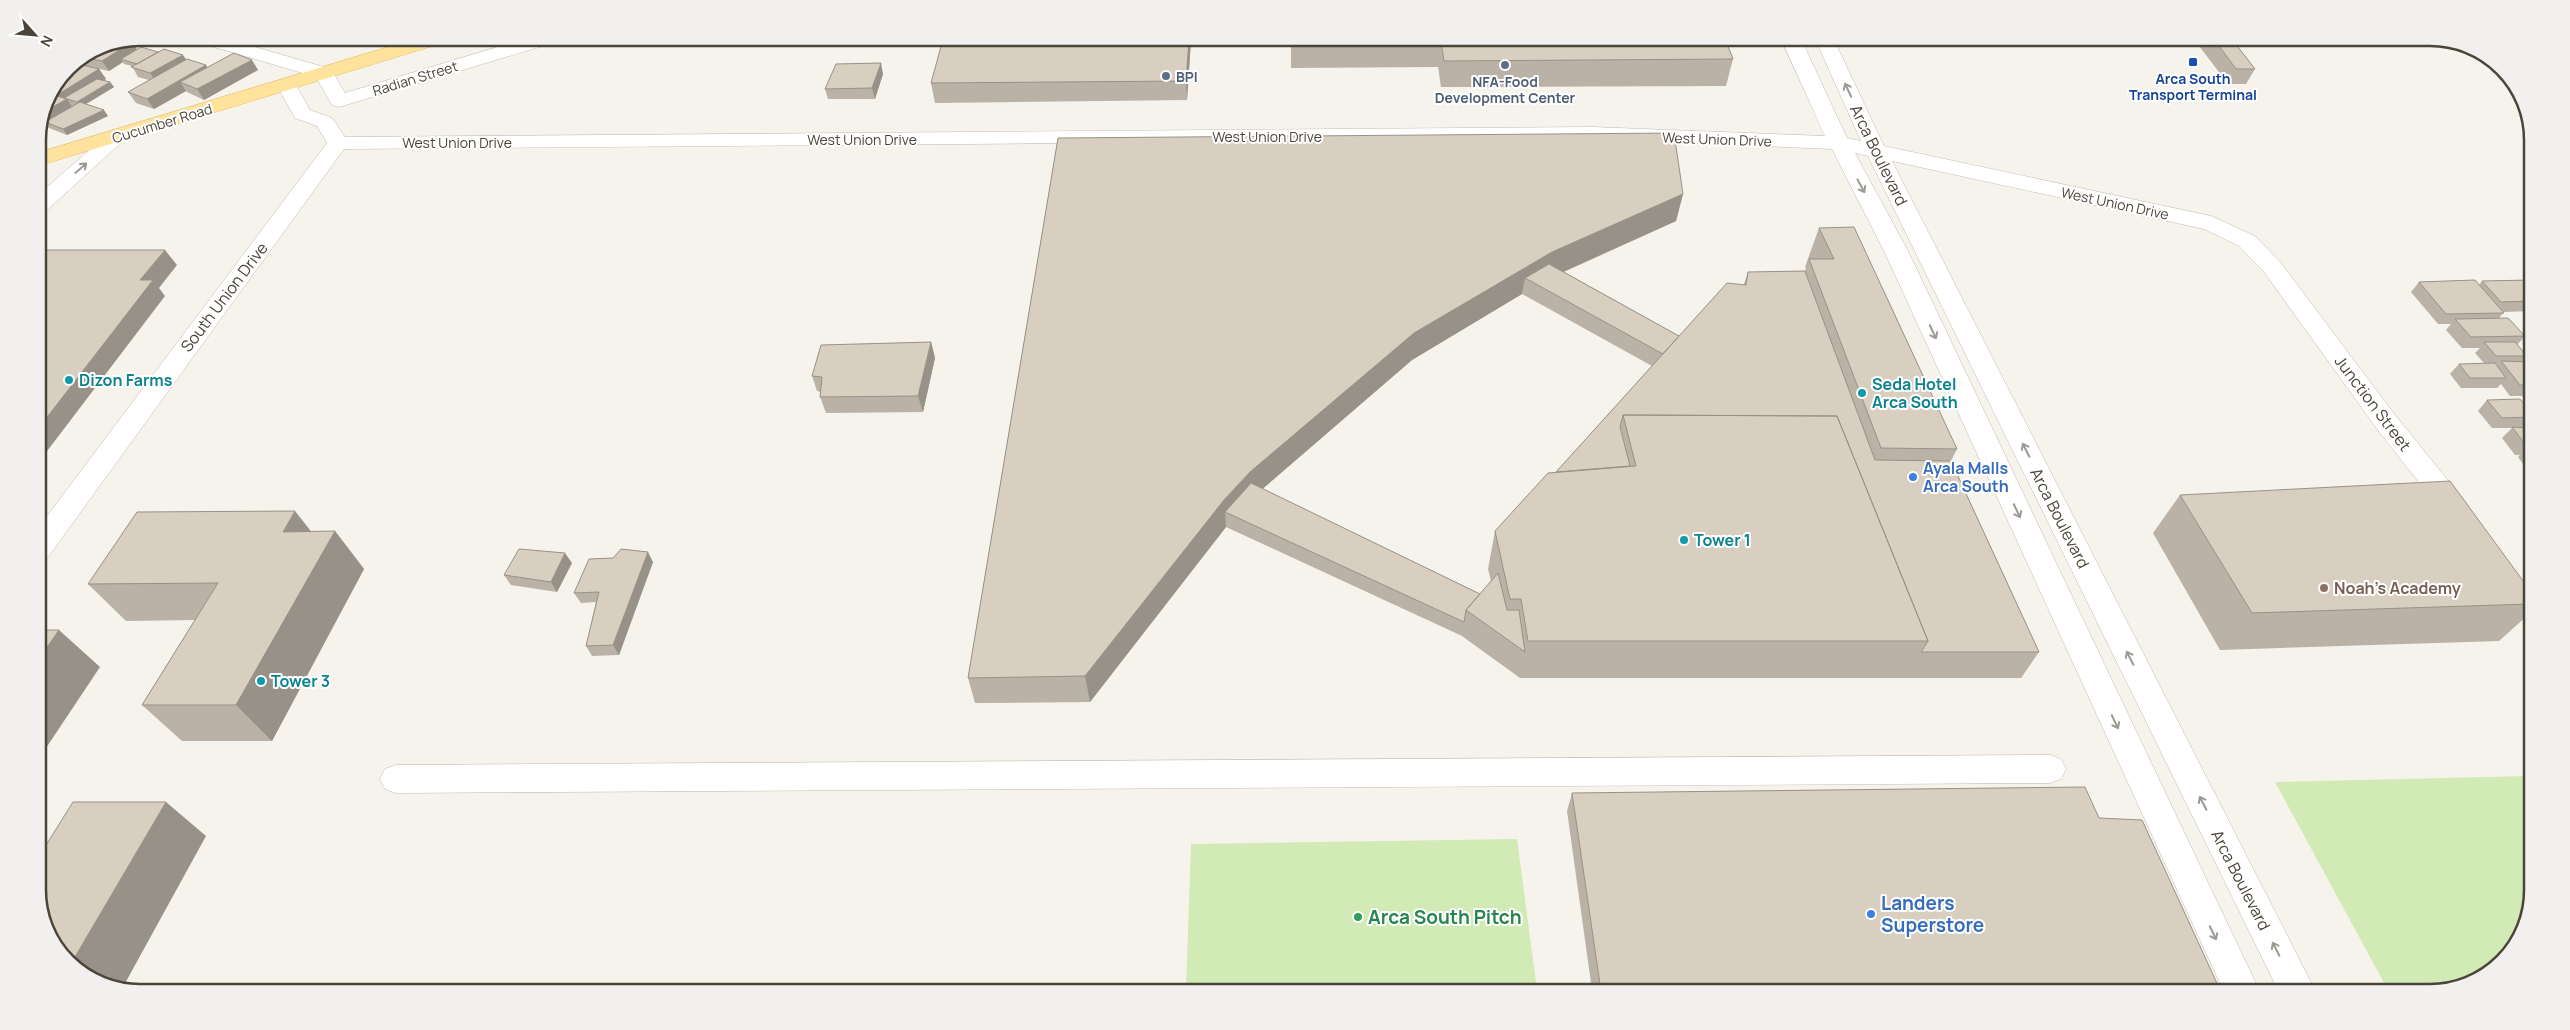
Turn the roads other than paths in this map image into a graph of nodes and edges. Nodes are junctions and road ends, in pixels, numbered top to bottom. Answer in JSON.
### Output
{"nodes":[{"id":1,"x":240,"y":46,"type":"edge"},
{"id":2,"x":412,"y":46,"type":"edge"},
{"id":3,"x":522,"y":46,"type":"edge"},
{"id":4,"x":1794,"y":46,"type":"edge"},
{"id":5,"x":1827,"y":46,"type":"edge"},
{"id":6,"x":324,"y":72,"type":"junction"},
{"id":7,"x":286,"y":84,"type":"junction"},
{"id":8,"x":339,"y":101,"type":"junction"},
{"id":9,"x":325,"y":122,"type":"junction"},
{"id":10,"x":116,"y":137,"type":"junction"},
{"id":11,"x":338,"y":143,"type":"junction"},
{"id":12,"x":1839,"y":143,"type":"junction"},
{"id":13,"x":1876,"y":150,"type":"junction"},
{"id":14,"x":46,"y":158,"type":"edge"},
{"id":15,"x":46,"y":199,"type":"edge"},
{"id":16,"x":2211,"y":224,"type":"joint"},
{"id":17,"x":2471,"y":527,"type":"edge"},
{"id":18,"x":46,"y":538,"type":"edge"},
{"id":19,"x":2050,"y":770,"type":"dead end"},
{"id":20,"x":396,"y":779,"type":"dead end"},
{"id":21,"x":2238,"y":984,"type":"edge"},
{"id":22,"x":2294,"y":984,"type":"edge"}],
"edges":[{"from":1,"to":6,"type":"street"},
{"from":2,"to":6,"type":"main road","name":"Cucumber Road"},
{"from":3,"to":8,"type":"street","name":"Radian Street"},
{"from":4,"to":12,"type":"street","name":"Arca Boulevard"},
{"from":13,"to":5,"type":"street","name":"Arca Boulevard","one_way":true},
{"from":6,"to":7,"type":"main road","name":"Cucumber Road"},
{"from":6,"to":8,"type":"street"},
{"from":7,"to":9,"type":"street"},
{"from":7,"to":10,"type":"main road","name":"Cucumber Road"},
{"from":8,"to":9,"type":"street"},
{"from":9,"to":11,"type":"street"},
{"from":10,"to":14,"type":"main road","name":"Cucumber Road"},
{"from":15,"to":10,"type":"street","one_way":true},
{"from":11,"to":12,"type":"street","name":"West Union Drive"},
{"from":11,"to":18,"type":"street","name":"South Union Drive"},
{"from":12,"to":13,"type":"street","name":"West Union Drive"},
{"from":12,"to":21,"type":"street","name":"Arca Boulevard","one_way":true},
{"from":13,"to":16,"type":"street","name":"West Union Drive"},
{"from":22,"to":13,"type":"street","name":"Arca Boulevard","one_way":true},
{"from":16,"to":17,"type":"street","name":"Junction Street"},
{"from":19,"to":20,"type":"street"}]}
